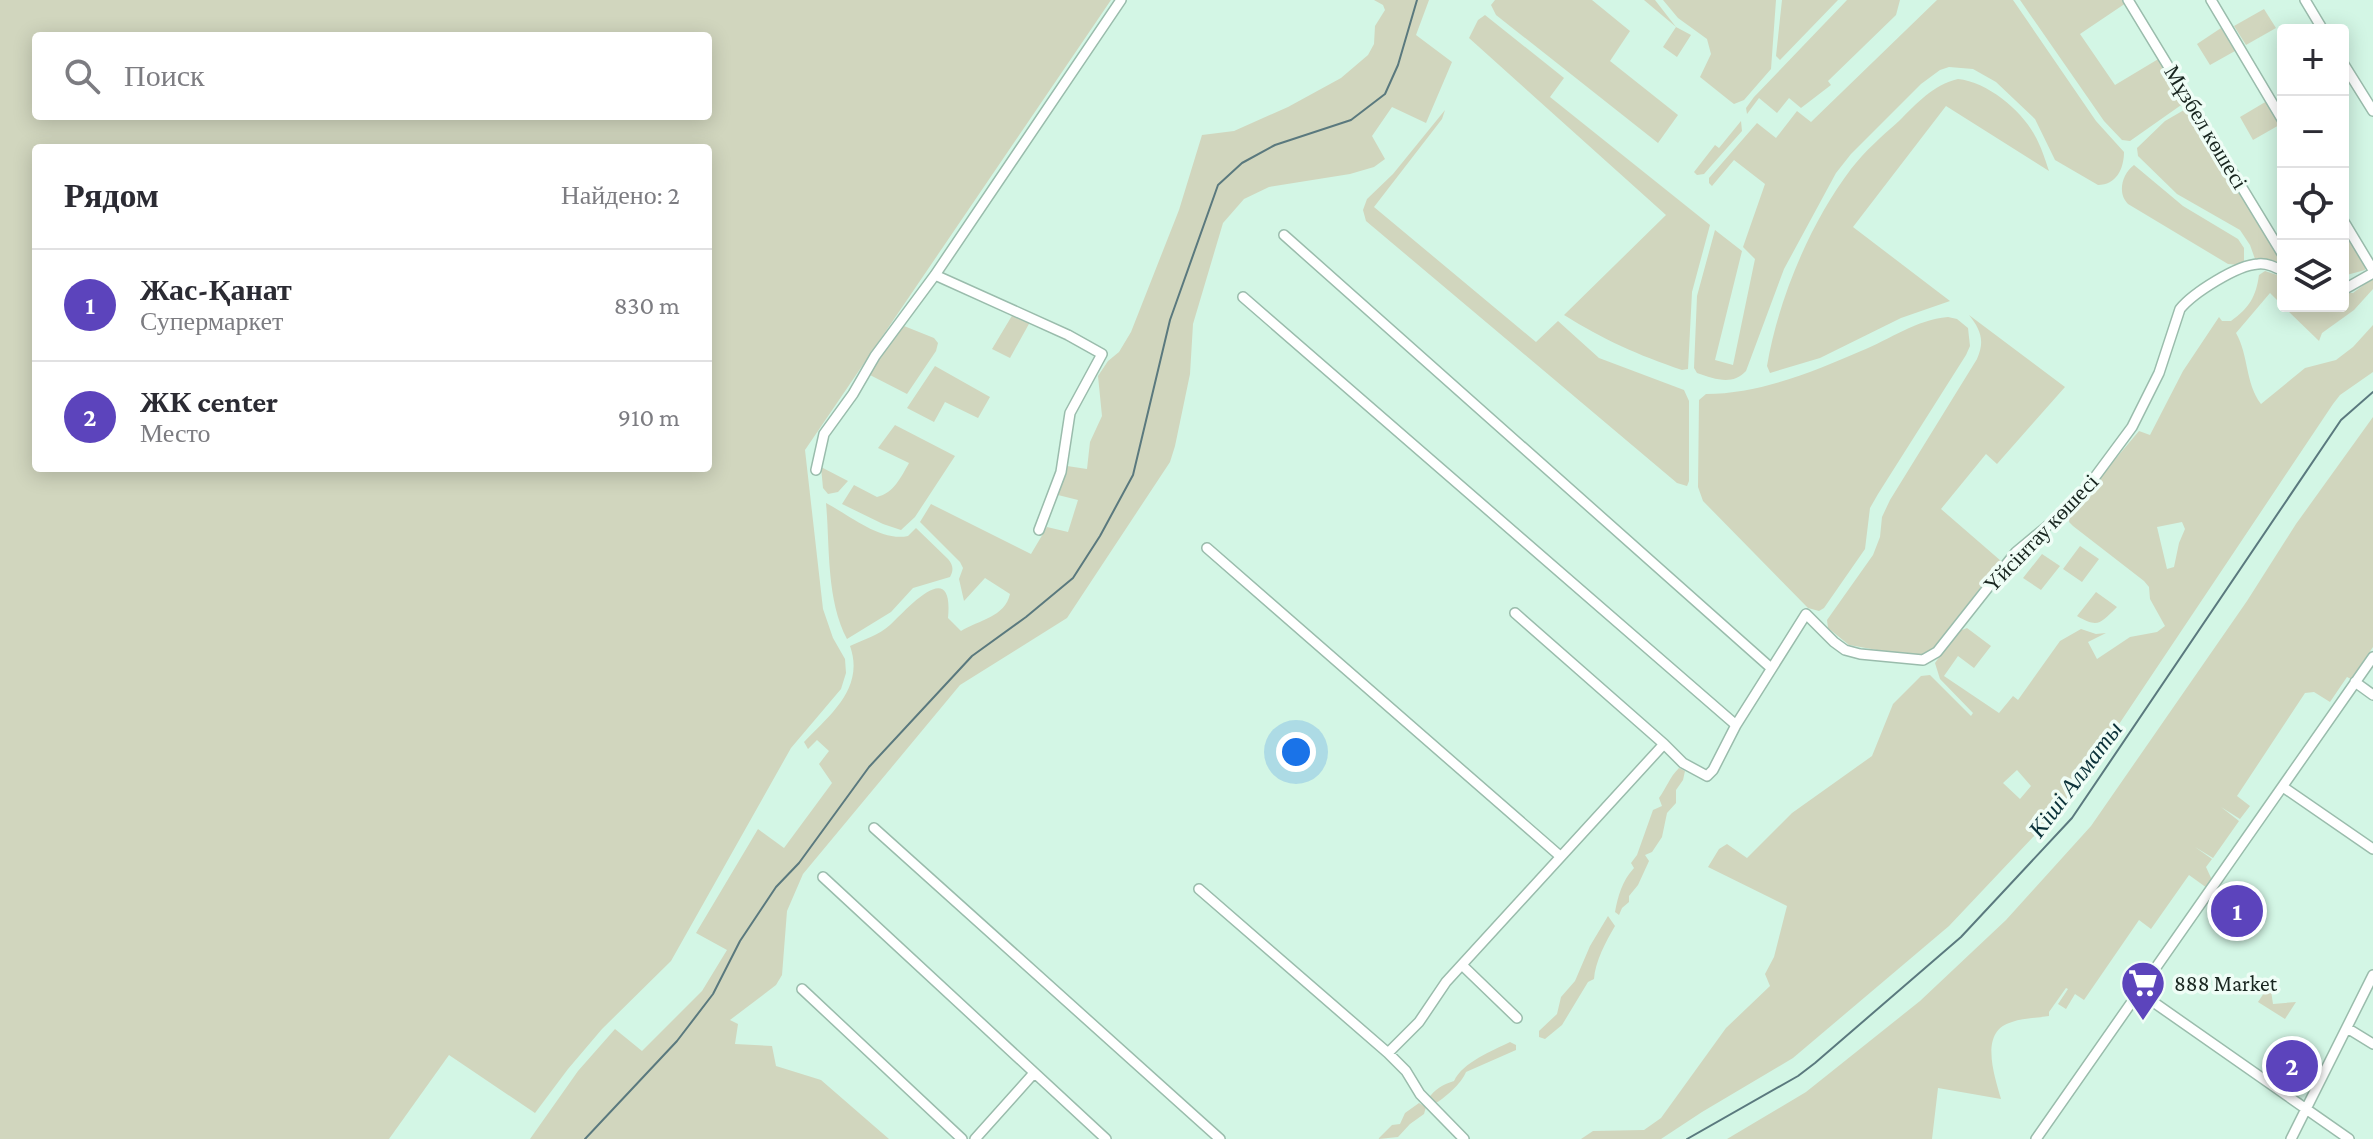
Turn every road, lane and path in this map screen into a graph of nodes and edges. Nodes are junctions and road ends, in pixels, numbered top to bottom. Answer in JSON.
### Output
{"nodes":[{"id":1,"x":1121,"y":0,"type":"edge"},
{"id":2,"x":2128,"y":0,"type":"edge"},
{"id":3,"x":2211,"y":0,"type":"edge"},
{"id":4,"x":2305,"y":0,"type":"edge"},
{"id":5,"x":2319,"y":24,"type":"edge"},
{"id":6,"x":2349,"y":73,"type":"edge"},
{"id":7,"x":2277,"y":111,"type":"edge"},
{"id":8,"x":2373,"y":111,"type":"edge"},
{"id":9,"x":2349,"y":230,"type":"edge"},
{"id":10,"x":1284,"y":235,"type":"dead end"},
{"id":11,"x":2277,"y":245,"type":"edge"},
{"id":12,"x":2277,"y":269,"type":"edge"},
{"id":13,"x":2373,"y":272,"type":"edge"},
{"id":14,"x":935,"y":275,"type":"junction"},
{"id":15,"x":2349,"y":286,"type":"edge"},
{"id":16,"x":1243,"y":297,"type":"dead end"},
{"id":17,"x":816,"y":470,"type":"dead end"},
{"id":18,"x":1039,"y":530,"type":"dead end"},
{"id":19,"x":1207,"y":548,"type":"dead end"},
{"id":20,"x":1515,"y":613,"type":"dead end"},
{"id":21,"x":2373,"y":657,"type":"edge"},
{"id":22,"x":1771,"y":668,"type":"junction"},
{"id":23,"x":2355,"y":682,"type":"junction"},
{"id":24,"x":2373,"y":695,"type":"edge"},
{"id":25,"x":1736,"y":725,"type":"junction"},
{"id":26,"x":1664,"y":744,"type":"junction"},
{"id":27,"x":2283,"y":787,"type":"junction"},
{"id":28,"x":874,"y":828,"type":"dead end"},
{"id":29,"x":2373,"y":849,"type":"edge"},
{"id":30,"x":1560,"y":856,"type":"junction"},
{"id":31,"x":823,"y":877,"type":"dead end"},
{"id":32,"x":1199,"y":889,"type":"dead end"},
{"id":33,"x":1462,"y":965,"type":"junction"},
{"id":34,"x":2373,"y":975,"type":"edge"},
{"id":35,"x":802,"y":989,"type":"dead end"},
{"id":36,"x":2139,"y":992,"type":"junction"},
{"id":37,"x":1517,"y":1018,"type":"dead end"},
{"id":38,"x":2347,"y":1028,"type":"junction"},
{"id":39,"x":2373,"y":1044,"type":"edge"},
{"id":40,"x":1388,"y":1053,"type":"junction"},
{"id":41,"x":1034,"y":1073,"type":"junction"},
{"id":42,"x":2306,"y":1109,"type":"junction"},
{"id":43,"x":962,"y":1139,"type":"edge"},
{"id":44,"x":975,"y":1139,"type":"edge"},
{"id":45,"x":1106,"y":1139,"type":"edge"},
{"id":46,"x":1220,"y":1139,"type":"edge"},
{"id":47,"x":1464,"y":1139,"type":"edge"},
{"id":48,"x":2036,"y":1139,"type":"edge"},
{"id":49,"x":2291,"y":1139,"type":"edge"},
{"id":50,"x":2349,"y":1139,"type":"edge"}],
"edges":[{"from":1,"to":14,"type":"street"},
{"from":2,"to":11,"type":"street","name":"Мұзбел көшесі"},
{"from":3,"to":7,"type":"street"},
{"from":4,"to":5,"type":"street"},
{"from":6,"to":8,"type":"street"},
{"from":9,"to":13,"type":"street"},
{"from":10,"to":22,"type":"street"},
{"from":12,"to":22,"type":"street","name":"Үйсінтау көшесі"},
{"from":13,"to":15,"type":"street"},
{"from":14,"to":17,"type":"street"},
{"from":14,"to":18,"type":"street"},
{"from":16,"to":25,"type":"street"},
{"from":19,"to":30,"type":"street"},
{"from":20,"to":26,"type":"street"},
{"from":21,"to":23,"type":"street"},
{"from":22,"to":25,"type":"street"},
{"from":23,"to":24,"type":"street"},
{"from":23,"to":27,"type":"street"},
{"from":25,"to":26,"type":"street"},
{"from":26,"to":30,"type":"street"},
{"from":27,"to":29,"type":"street"},
{"from":27,"to":36,"type":"street"},
{"from":28,"to":46,"type":"street"},
{"from":30,"to":33,"type":"street"},
{"from":31,"to":41,"type":"street"},
{"from":32,"to":40,"type":"street"},
{"from":33,"to":37,"type":"street"},
{"from":33,"to":40,"type":"street"},
{"from":34,"to":38,"type":"street"},
{"from":35,"to":43,"type":"street"},
{"from":36,"to":42,"type":"street"},
{"from":36,"to":48,"type":"street"},
{"from":38,"to":39,"type":"street"},
{"from":38,"to":42,"type":"street"},
{"from":40,"to":47,"type":"street"},
{"from":41,"to":44,"type":"street"},
{"from":41,"to":45,"type":"street"},
{"from":42,"to":49,"type":"street"},
{"from":42,"to":50,"type":"street"}]}
